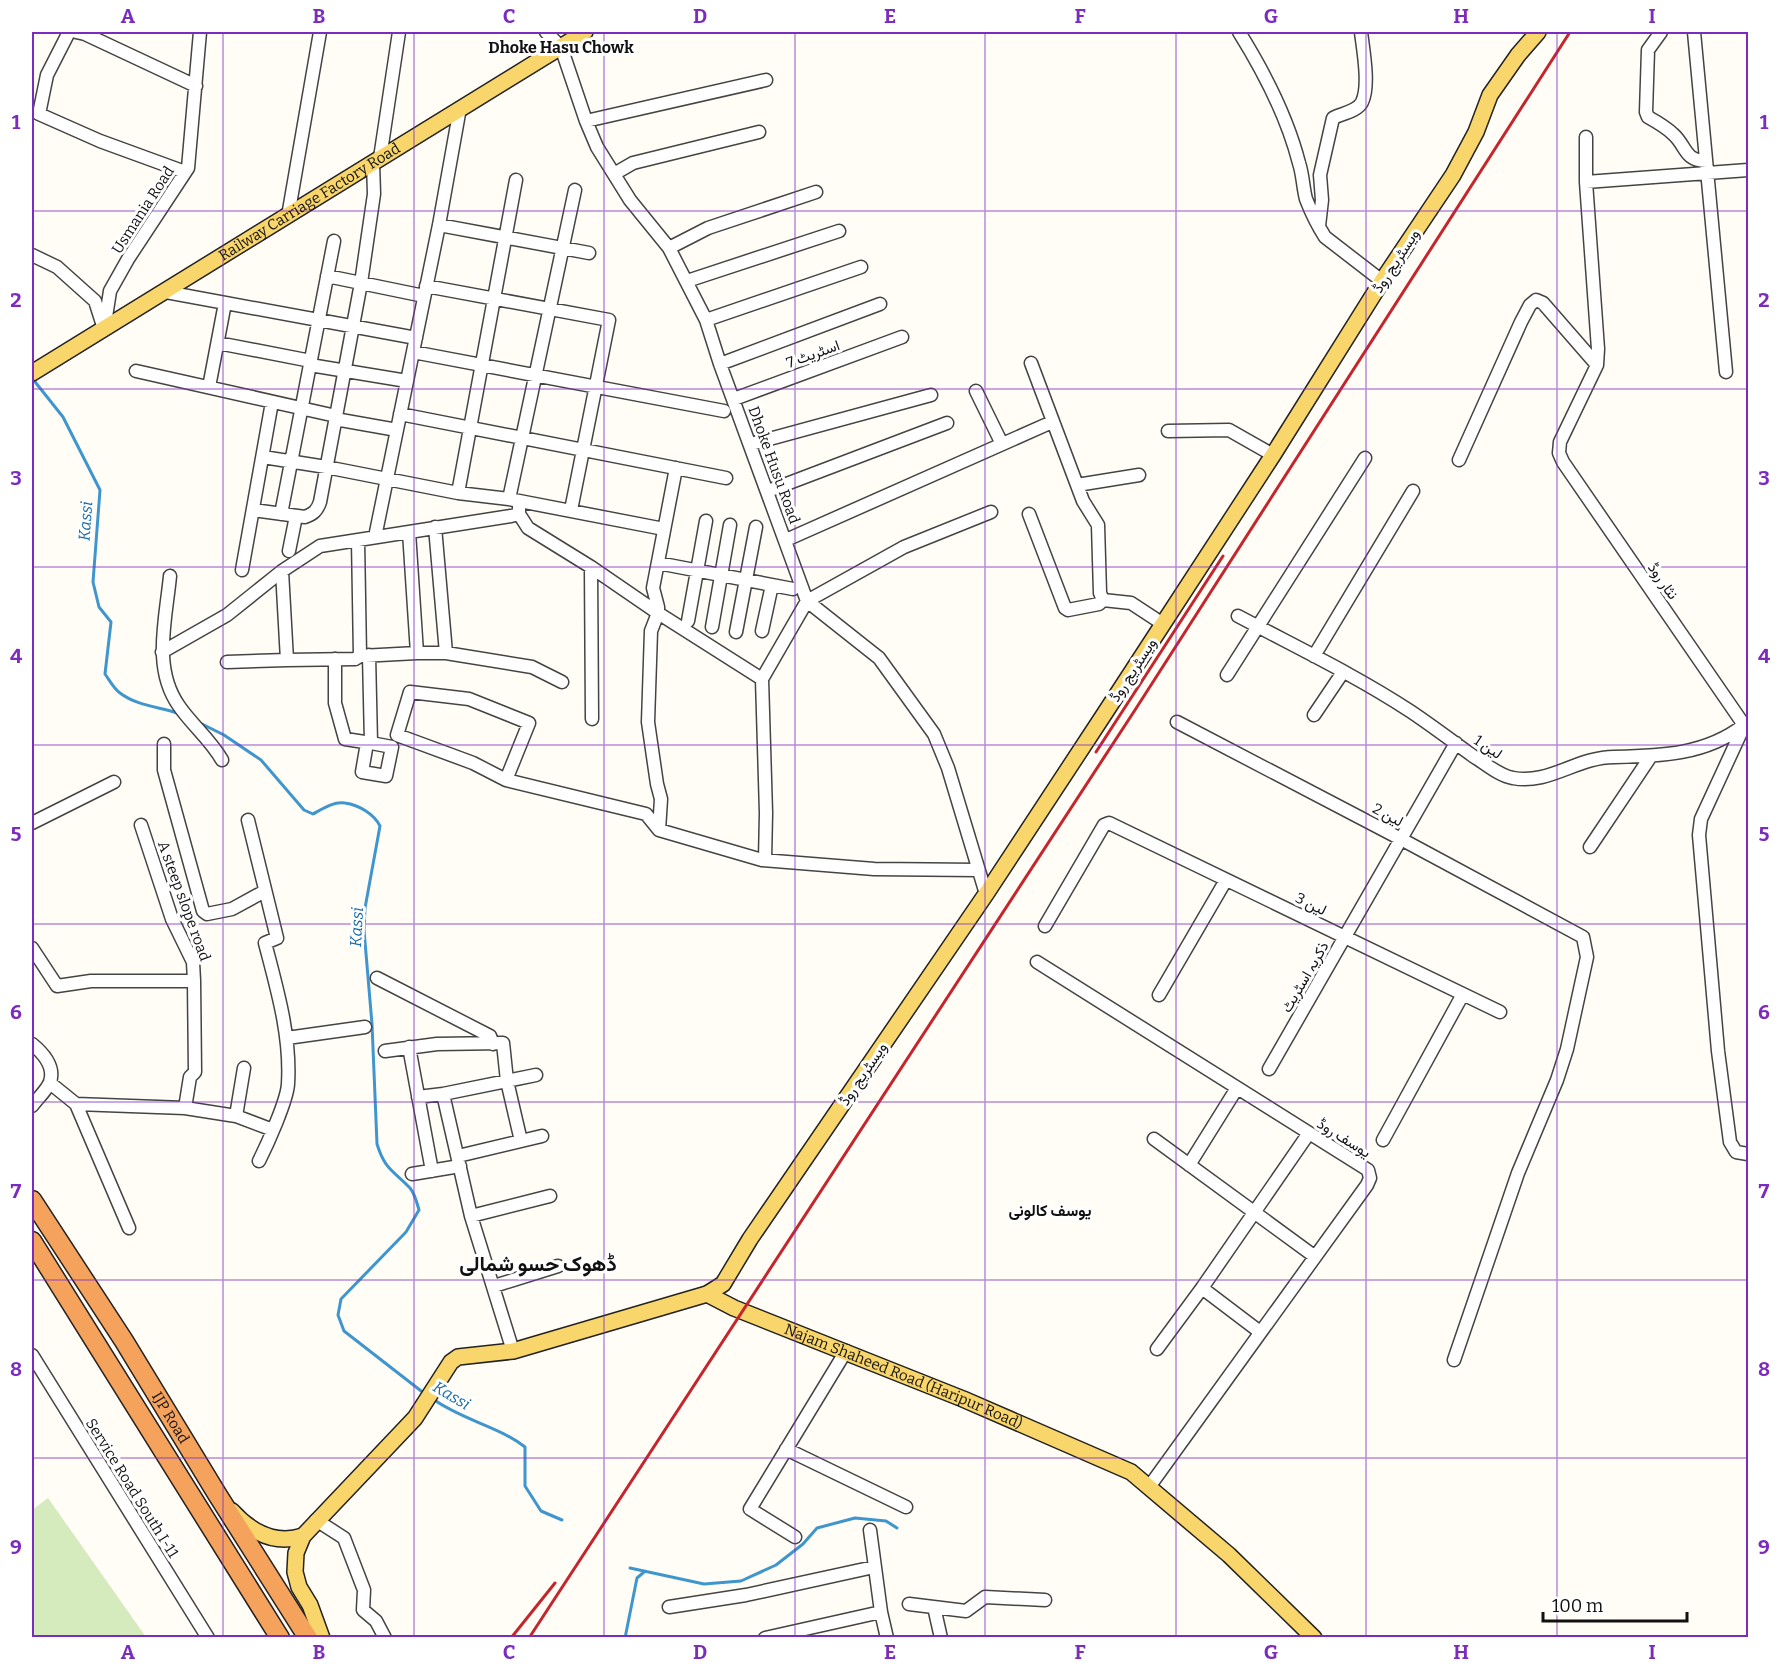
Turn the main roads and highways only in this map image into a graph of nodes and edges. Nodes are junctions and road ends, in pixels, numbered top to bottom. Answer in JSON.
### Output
{"nodes":[{"id":1,"x":585,"y":32,"type":"edge"},
{"id":2,"x":1538,"y":32,"type":"edge"},
{"id":3,"x":32,"y":373,"type":"edge"},
{"id":4,"x":32,"y":1200,"type":"edge"},
{"id":5,"x":32,"y":1241,"type":"edge"},
{"id":6,"x":707,"y":1294,"type":"junction"},
{"id":7,"x":101,"y":1306,"type":"junction"},
{"id":8,"x":79,"y":1318,"type":"junction"},
{"id":9,"x":217,"y":1494,"type":"junction"},
{"id":10,"x":303,"y":1536,"type":"junction"},
{"id":11,"x":280,"y":1638,"type":"edge"},
{"id":12,"x":308,"y":1638,"type":"edge"},
{"id":13,"x":321,"y":1638,"type":"edge"},
{"id":14,"x":1314,"y":1638,"type":"edge"}],
"edges":[{"from":1,"to":3,"type":"main road","name":"Railway Carriage Factory Road"},
{"from":2,"to":6,"type":"main road","name":"ویسٹریج روڈ"},
{"from":4,"to":7,"type":"highway","name":"IJP Road"},
{"from":5,"to":8,"type":"highway","name":"IJP Road"},
{"from":6,"to":10,"type":"main road"},
{"from":6,"to":14,"type":"main road","name":"Najam Shaheed Road (Haripur Road)"},
{"from":7,"to":8,"type":"highway"},
{"from":7,"to":9,"type":"highway","name":"IJP Road"},
{"from":8,"to":11,"type":"highway","name":"IJP Road"},
{"from":9,"to":10,"type":"main road"},
{"from":9,"to":12,"type":"highway","name":"IJP Road"},
{"from":10,"to":13,"type":"main road"}]}
